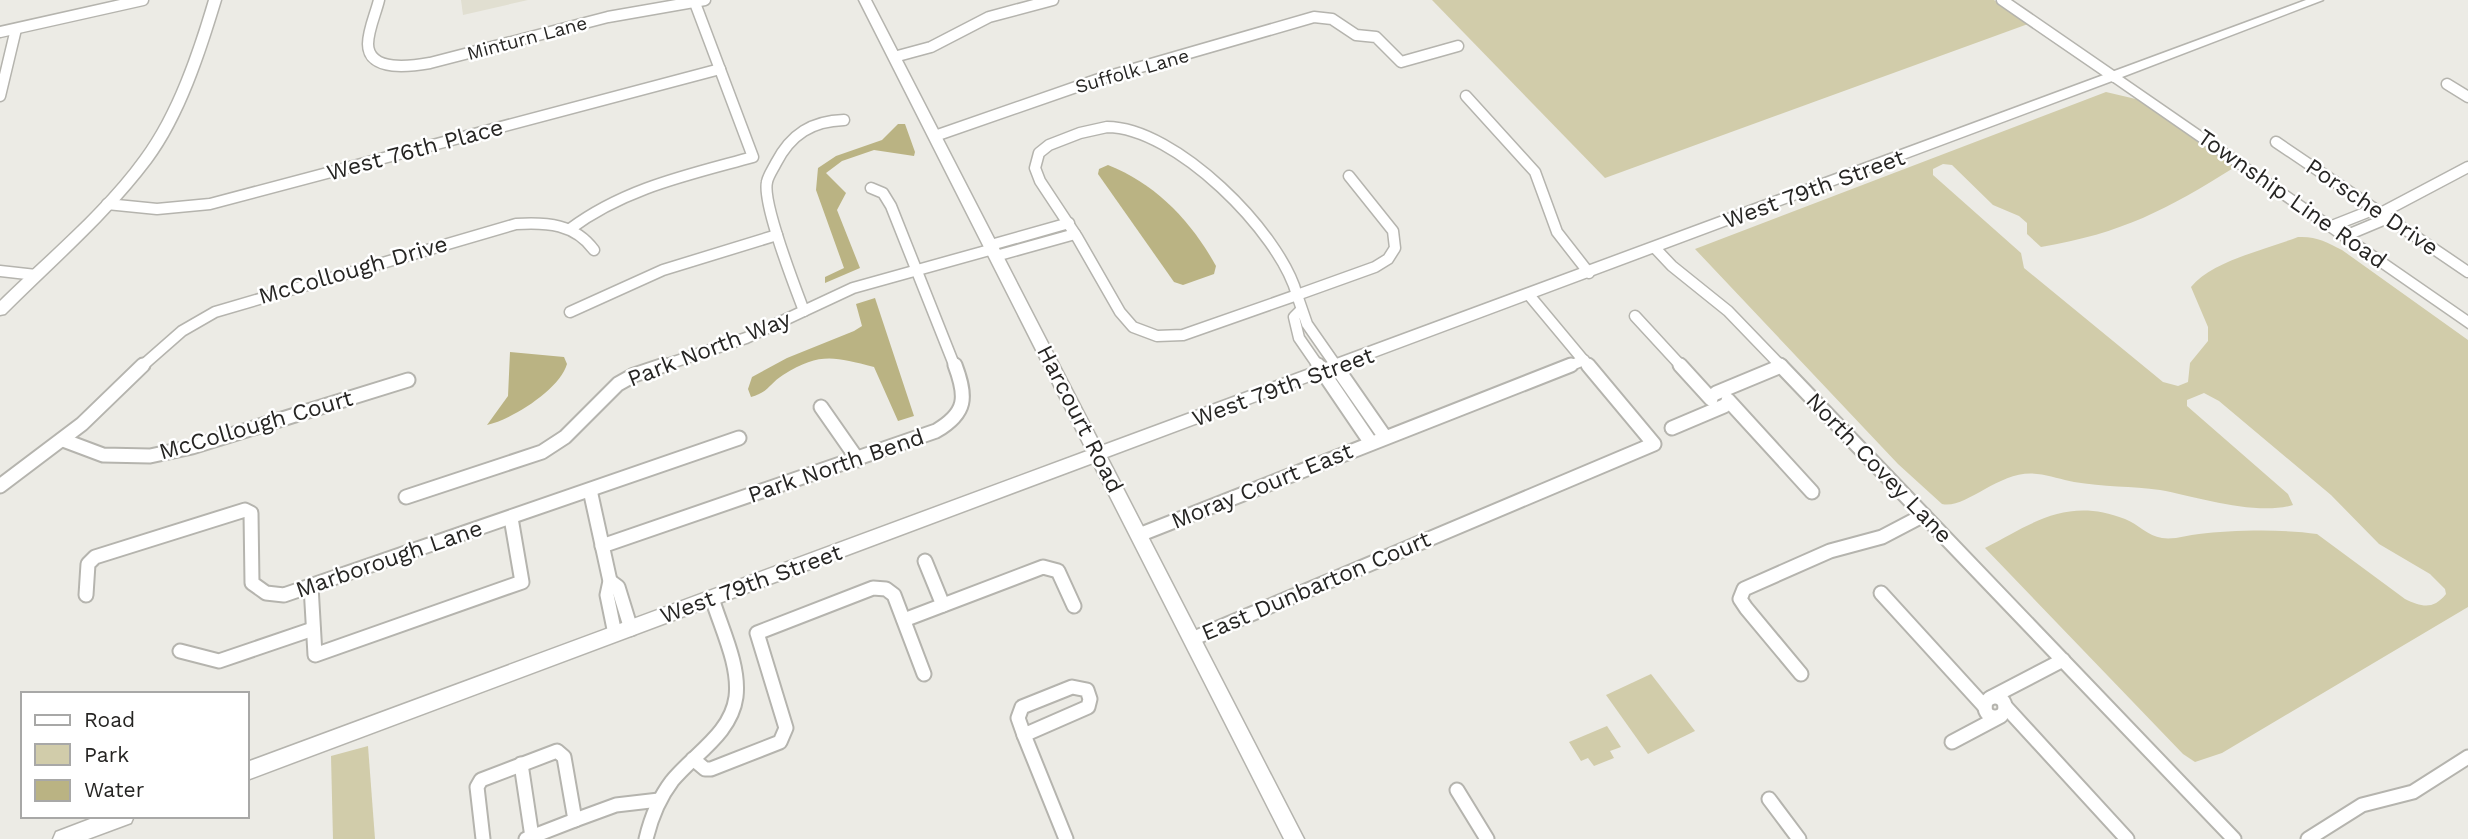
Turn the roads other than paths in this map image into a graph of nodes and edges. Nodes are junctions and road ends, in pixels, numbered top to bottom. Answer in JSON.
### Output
{"nodes":[{"id":1,"x":143,"y":0,"type":"edge"},
{"id":2,"x":215,"y":0,"type":"edge"},
{"id":3,"x":379,"y":0,"type":"edge"},
{"id":4,"x":865,"y":0,"type":"edge"},
{"id":5,"x":1054,"y":0,"type":"edge"},
{"id":6,"x":2002,"y":0,"type":"edge"},
{"id":7,"x":2317,"y":0,"type":"edge"},
{"id":8,"x":700,"y":1,"type":"edge"},
{"id":9,"x":16,"y":29,"type":"junction"},
{"id":10,"x":0,"y":32,"type":"edge"},
{"id":11,"x":1458,"y":46,"type":"dead end"},
{"id":12,"x":894,"y":57,"type":"junction"},
{"id":13,"x":720,"y":69,"type":"junction"},
{"id":14,"x":2114,"y":77,"type":"junction"},
{"id":15,"x":2447,"y":84,"type":"dead end"},
{"id":16,"x":0,"y":96,"type":"edge"},
{"id":17,"x":1466,"y":96,"type":"dead end"},
{"id":18,"x":2468,"y":96,"type":"edge"},
{"id":19,"x":844,"y":120,"type":"dead end"},
{"id":20,"x":933,"y":132,"type":"junction"},
{"id":21,"x":1061,"y":140,"type":"joint"},
{"id":22,"x":2276,"y":142,"type":"dead end"},
{"id":23,"x":2468,"y":167,"type":"edge"},
{"id":24,"x":1349,"y":176,"type":"dead end"},
{"id":25,"x":871,"y":188,"type":"dead end"},
{"id":26,"x":107,"y":204,"type":"junction"},
{"id":27,"x":2381,"y":214,"type":"junction"},
{"id":28,"x":2332,"y":226,"type":"junction"},
{"id":29,"x":570,"y":229,"type":"junction"},
{"id":30,"x":1072,"y":229,"type":"junction"},
{"id":31,"x":777,"y":235,"type":"junction"},
{"id":32,"x":2345,"y":236,"type":"junction"},
{"id":33,"x":1655,"y":248,"type":"junction"},
{"id":34,"x":594,"y":250,"type":"dead end"},
{"id":35,"x":993,"y":250,"type":"junction"},
{"id":36,"x":916,"y":269,"type":"junction"},
{"id":37,"x":0,"y":271,"type":"edge"},
{"id":38,"x":1589,"y":272,"type":"junction"},
{"id":39,"x":2468,"y":272,"type":"edge"},
{"id":40,"x":36,"y":275,"type":"junction"},
{"id":41,"x":1530,"y":295,"type":"junction"},
{"id":42,"x":1296,"y":296,"type":"junction"},
{"id":43,"x":0,"y":310,"type":"edge"},
{"id":44,"x":804,"y":311,"type":"junction"},
{"id":45,"x":1300,"y":311,"type":"junction"},
{"id":46,"x":570,"y":312,"type":"dead end"},
{"id":47,"x":1635,"y":316,"type":"dead end"},
{"id":48,"x":2468,"y":323,"type":"edge"},
{"id":49,"x":1584,"y":360,"type":"junction"},
{"id":50,"x":1781,"y":366,"type":"junction"},
{"id":51,"x":1337,"y":367,"type":"junction"},
{"id":52,"x":1322,"y":372,"type":"junction"},
{"id":53,"x":408,"y":380,"type":"dead end"},
{"id":54,"x":1713,"y":396,"type":"junction"},
{"id":55,"x":1726,"y":403,"type":"junction"},
{"id":56,"x":821,"y":407,"type":"dead end"},
{"id":57,"x":1672,"y":428,"type":"dead end"},
{"id":58,"x":1385,"y":437,"type":"junction"},
{"id":59,"x":739,"y":438,"type":"dead end"},
{"id":60,"x":63,"y":440,"type":"junction"},
{"id":61,"x":1371,"y":443,"type":"junction"},
{"id":62,"x":1098,"y":456,"type":"junction"},
{"id":63,"x":858,"y":460,"type":"junction"},
{"id":64,"x":0,"y":486,"type":"edge"},
{"id":65,"x":590,"y":490,"type":"junction"},
{"id":66,"x":1812,"y":492,"type":"dead end"},
{"id":67,"x":406,"y":497,"type":"dead end"},
{"id":68,"x":1924,"y":514,"type":"junction"},
{"id":69,"x":510,"y":518,"type":"junction"},
{"id":70,"x":1139,"y":535,"type":"junction"},
{"id":71,"x":602,"y":546,"type":"junction"},
{"id":72,"x":925,"y":561,"type":"dead end"},
{"id":73,"x":310,"y":586,"type":"junction"},
{"id":74,"x":1881,"y":593,"type":"dead end"},
{"id":75,"x":86,"y":595,"type":"dead end"},
{"id":76,"x":712,"y":598,"type":"junction"},
{"id":77,"x":943,"y":605,"type":"junction"},
{"id":78,"x":1074,"y":606,"type":"dead end"},
{"id":79,"x":904,"y":620,"type":"junction"},
{"id":80,"x":313,"y":629,"type":"junction"},
{"id":81,"x":623,"y":632,"type":"junction"},
{"id":82,"x":1192,"y":639,"type":"junction"},
{"id":83,"x":180,"y":651,"type":"dead end"},
{"id":84,"x":2063,"y":660,"type":"junction"},
{"id":85,"x":924,"y":674,"type":"dead end"},
{"id":86,"x":1801,"y":674,"type":"dead end"},
{"id":87,"x":1987,"y":703,"type":"junction"},
{"id":88,"x":2003,"y":711,"type":"junction"},
{"id":89,"x":1024,"y":735,"type":"junction"},
{"id":90,"x":1952,"y":742,"type":"dead end"},
{"id":91,"x":693,"y":759,"type":"junction"},
{"id":92,"x":2467,"y":759,"type":"edge"},
{"id":93,"x":521,"y":764,"type":"junction"},
{"id":94,"x":248,"y":771,"type":"edge"},
{"id":95,"x":1457,"y":790,"type":"dead end"},
{"id":96,"x":1769,"y":799,"type":"dead end"},
{"id":97,"x":659,"y":800,"type":"junction"},
{"id":98,"x":119,"y":818,"type":"edge"},
{"id":99,"x":575,"y":820,"type":"junction"},
{"id":100,"x":529,"y":838,"type":"edge"},
{"id":101,"x":63,"y":839,"type":"edge"},
{"id":102,"x":483,"y":839,"type":"edge"},
{"id":103,"x":646,"y":839,"type":"edge"},
{"id":104,"x":1066,"y":839,"type":"edge"},
{"id":105,"x":1294,"y":839,"type":"edge"},
{"id":106,"x":1487,"y":839,"type":"edge"},
{"id":107,"x":1799,"y":839,"type":"edge"},
{"id":108,"x":2127,"y":839,"type":"edge"},
{"id":109,"x":2234,"y":839,"type":"edge"},
{"id":110,"x":2308,"y":839,"type":"edge"}],
"edges":[{"from":1,"to":9,"type":"street"},
{"from":2,"to":26,"type":"street"},
{"from":3,"to":8,"type":"street","name":"Minturn Lane"},
{"from":4,"to":12,"type":"street","name":"Harcourt Road"},
{"from":5,"to":12,"type":"street"},
{"from":6,"to":14,"type":"street"},
{"from":7,"to":14,"type":"street","name":"West 79th Street"},
{"from":8,"to":13,"type":"street"},
{"from":9,"to":10,"type":"street"},
{"from":9,"to":16,"type":"street"},
{"from":11,"to":20,"type":"street","name":"Suffolk Lane"},
{"from":12,"to":20,"type":"street","name":"Harcourt Road"},
{"from":13,"to":26,"type":"street","name":"West 76th Place"},
{"from":13,"to":29,"type":"street"},
{"from":14,"to":28,"type":"street","name":"Township Line Road"},
{"from":14,"to":33,"type":"main road","name":"West 79th Street"},
{"from":15,"to":18,"type":"street"},
{"from":17,"to":38,"type":"street"},
{"from":19,"to":31,"type":"street"},
{"from":20,"to":35,"type":"street","name":"Harcourt Road"},
{"from":21,"to":30,"type":"street"},
{"from":21,"to":42,"type":"street"},
{"from":22,"to":27,"type":"street","name":"Porsche Drive"},
{"from":23,"to":27,"type":"street"},
{"from":24,"to":42,"type":"street"},
{"from":25,"to":36,"type":"street","name":"Park North Bend"},
{"from":26,"to":40,"type":"street"},
{"from":27,"to":28,"type":"street"},
{"from":27,"to":32,"type":"street"},
{"from":27,"to":39,"type":"street","name":"Porsche Drive"},
{"from":28,"to":32,"type":"street","name":"Township Line Road"},
{"from":29,"to":34,"type":"street"},
{"from":29,"to":60,"type":"street","name":"McCollough Drive"},
{"from":30,"to":35,"type":"street","name":"Park North Way"},
{"from":30,"to":42,"type":"street"},
{"from":31,"to":44,"type":"street"},
{"from":31,"to":46,"type":"street"},
{"from":32,"to":48,"type":"street","name":"Township Line Road"},
{"from":33,"to":38,"type":"main road","name":"West 79th Street"},
{"from":33,"to":50,"type":"street","name":"North Covey Lane"},
{"from":35,"to":36,"type":"street","name":"Park North Way"},
{"from":35,"to":62,"type":"street","name":"Harcourt Road"},
{"from":36,"to":44,"type":"street","name":"Park North Way"},
{"from":36,"to":63,"type":"street","name":"Park North Bend"},
{"from":37,"to":40,"type":"street"},
{"from":38,"to":41,"type":"main road","name":"West 79th Street"},
{"from":40,"to":43,"type":"street"},
{"from":41,"to":49,"type":"street"},
{"from":41,"to":51,"type":"main road","name":"West 79th Street"},
{"from":42,"to":45,"type":"street"},
{"from":44,"to":67,"type":"street","name":"Park North Way"},
{"from":45,"to":51,"type":"street"},
{"from":45,"to":52,"type":"street"},
{"from":47,"to":54,"type":"street"},
{"from":49,"to":58,"type":"street","name":"Moray Court East"},
{"from":49,"to":82,"type":"street","name":"East Dunbarton Court"},
{"from":50,"to":54,"type":"street"},
{"from":50,"to":68,"type":"street","name":"North Covey Lane"},
{"from":51,"to":52,"type":"main road","name":"West 79th Street"},
{"from":51,"to":58,"type":"street"},
{"from":52,"to":61,"type":"street"},
{"from":52,"to":62,"type":"main road","name":"West 79th Street"},
{"from":53,"to":60,"type":"street","name":"McCollough Court"},
{"from":54,"to":55,"type":"street"},
{"from":55,"to":57,"type":"street"},
{"from":55,"to":66,"type":"street"},
{"from":56,"to":63,"type":"street"},
{"from":58,"to":61,"type":"street","name":"Moray Court East"},
{"from":59,"to":65,"type":"street","name":"Marborough Lane"},
{"from":60,"to":64,"type":"street","name":"McCollough Drive"},
{"from":61,"to":70,"type":"street","name":"Moray Court East"},
{"from":62,"to":70,"type":"street","name":"Harcourt Road"},
{"from":62,"to":76,"type":"street","name":"West 79th Street"},
{"from":63,"to":71,"type":"street","name":"Park North Bend"},
{"from":65,"to":69,"type":"street","name":"Marborough Lane"},
{"from":65,"to":71,"type":"street"},
{"from":68,"to":84,"type":"street","name":"North Covey Lane"},
{"from":68,"to":86,"type":"street"},
{"from":69,"to":73,"type":"street","name":"Marborough Lane"},
{"from":69,"to":80,"type":"street"},
{"from":70,"to":82,"type":"street","name":"Harcourt Road"},
{"from":71,"to":81,"type":"street"},
{"from":72,"to":77,"type":"street"},
{"from":73,"to":75,"type":"street","name":"Marborough Lane"},
{"from":73,"to":80,"type":"street"},
{"from":74,"to":87,"type":"street"},
{"from":76,"to":81,"type":"street","name":"West 79th Street"},
{"from":76,"to":91,"type":"street"},
{"from":77,"to":78,"type":"street"},
{"from":77,"to":79,"type":"street"},
{"from":79,"to":85,"type":"street"},
{"from":79,"to":91,"type":"street"},
{"from":80,"to":83,"type":"street"},
{"from":81,"to":94,"type":"street","name":"West 79th Street"},
{"from":82,"to":105,"type":"street","name":"Harcourt Road"},
{"from":84,"to":87,"type":"street"},
{"from":84,"to":109,"type":"street","name":"North Covey Lane"},
{"from":87,"to":88,"type":"street"},
{"from":88,"to":90,"type":"street"},
{"from":88,"to":108,"type":"street"},
{"from":89,"to":89,"type":"street"},
{"from":89,"to":104,"type":"street"},
{"from":91,"to":97,"type":"street"},
{"from":92,"to":110,"type":"street"},
{"from":93,"to":99,"type":"street"},
{"from":93,"to":100,"type":"street"},
{"from":93,"to":102,"type":"street"},
{"from":95,"to":106,"type":"street"},
{"from":96,"to":107,"type":"street"},
{"from":97,"to":99,"type":"street"},
{"from":97,"to":103,"type":"street"},
{"from":98,"to":101,"type":"street"},
{"from":99,"to":100,"type":"street"}]}
